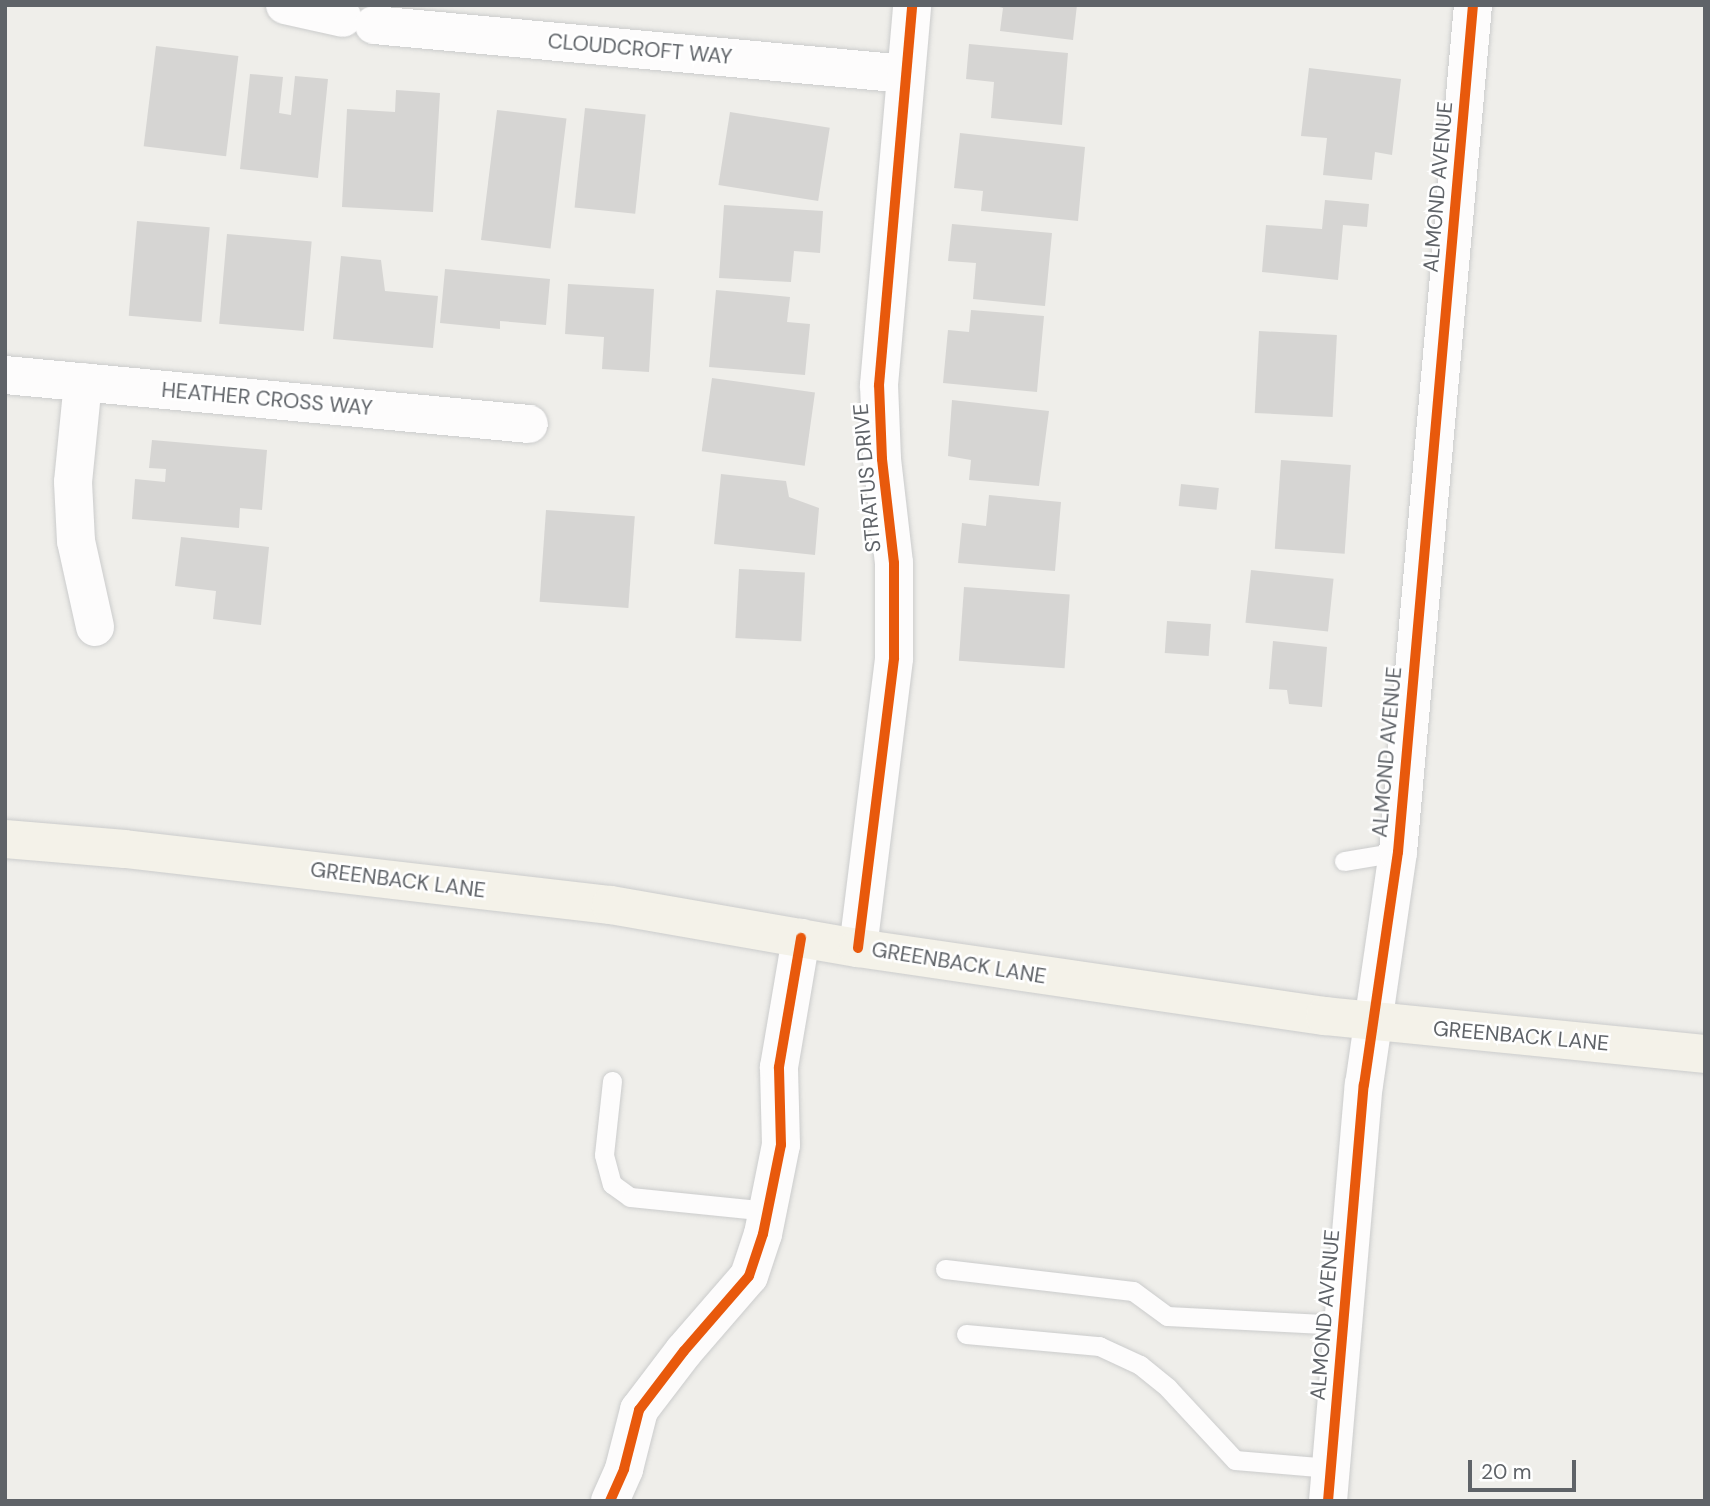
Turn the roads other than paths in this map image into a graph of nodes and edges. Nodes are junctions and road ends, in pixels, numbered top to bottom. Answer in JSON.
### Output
{"nodes":[{"id":1,"x":285,"y":5,"type":"edge"},
{"id":2,"x":912,"y":5,"type":"edge"},
{"id":3,"x":1473,"y":5,"type":"edge"},
{"id":4,"x":906,"y":74,"type":"junction"},
{"id":5,"x":5,"y":375,"type":"edge"},
{"id":6,"x":83,"y":382,"type":"junction"},
{"id":7,"x":529,"y":424,"type":"dead end"},
{"id":8,"x":95,"y":627,"type":"dead end"},
{"id":9,"x":5,"y":839,"type":"edge"},
{"id":10,"x":1398,"y":852,"type":"junction"},
{"id":11,"x":1343,"y":861,"type":"dead end"},
{"id":12,"x":801,"y":938,"type":"junction"},
{"id":13,"x":858,"y":948,"type":"junction"},
{"id":14,"x":1372,"y":1022,"type":"junction"},
{"id":15,"x":1705,"y":1054,"type":"edge"},
{"id":16,"x":612,"y":1081,"type":"dead end"},
{"id":17,"x":768,"y":1211,"type":"junction"},
{"id":18,"x":945,"y":1269,"type":"dead end"},
{"id":19,"x":1343,"y":1325,"type":"junction"},
{"id":20,"x":966,"y":1334,"type":"dead end"},
{"id":21,"x":1329,"y":1485,"type":"edge"},
{"id":22,"x":610,"y":1501,"type":"edge"}],
"edges":[{"from":1,"to":4,"type":"street","name":"CLOUDCROFT WAY"},
{"from":2,"to":4,"type":"street","name":"STRATUS DRIVE"},
{"from":3,"to":10,"type":"street","name":"ALMOND AVENUE"},
{"from":4,"to":13,"type":"street","name":"STRATUS DRIVE"},
{"from":5,"to":6,"type":"street","name":"HEATHER CROSS WAY"},
{"from":6,"to":7,"type":"street","name":"HEATHER CROSS WAY"},
{"from":6,"to":8,"type":"street"},
{"from":9,"to":12,"type":"main road","name":"GREENBACK LANE"},
{"from":10,"to":11,"type":"lane"},
{"from":10,"to":14,"type":"street","name":"ALMOND AVENUE"},
{"from":12,"to":13,"type":"main road","name":"GREENBACK LANE"},
{"from":12,"to":17,"type":"street"},
{"from":13,"to":14,"type":"main road","name":"GREENBACK LANE"},
{"from":14,"to":15,"type":"main road","name":"GREENBACK LANE"},
{"from":14,"to":19,"type":"street","name":"ALMOND AVENUE"},
{"from":16,"to":17,"type":"lane"},
{"from":17,"to":22,"type":"street"},
{"from":18,"to":19,"type":"lane"},
{"from":19,"to":21,"type":"street","name":"ALMOND AVENUE"},
{"from":20,"to":21,"type":"lane"}]}
